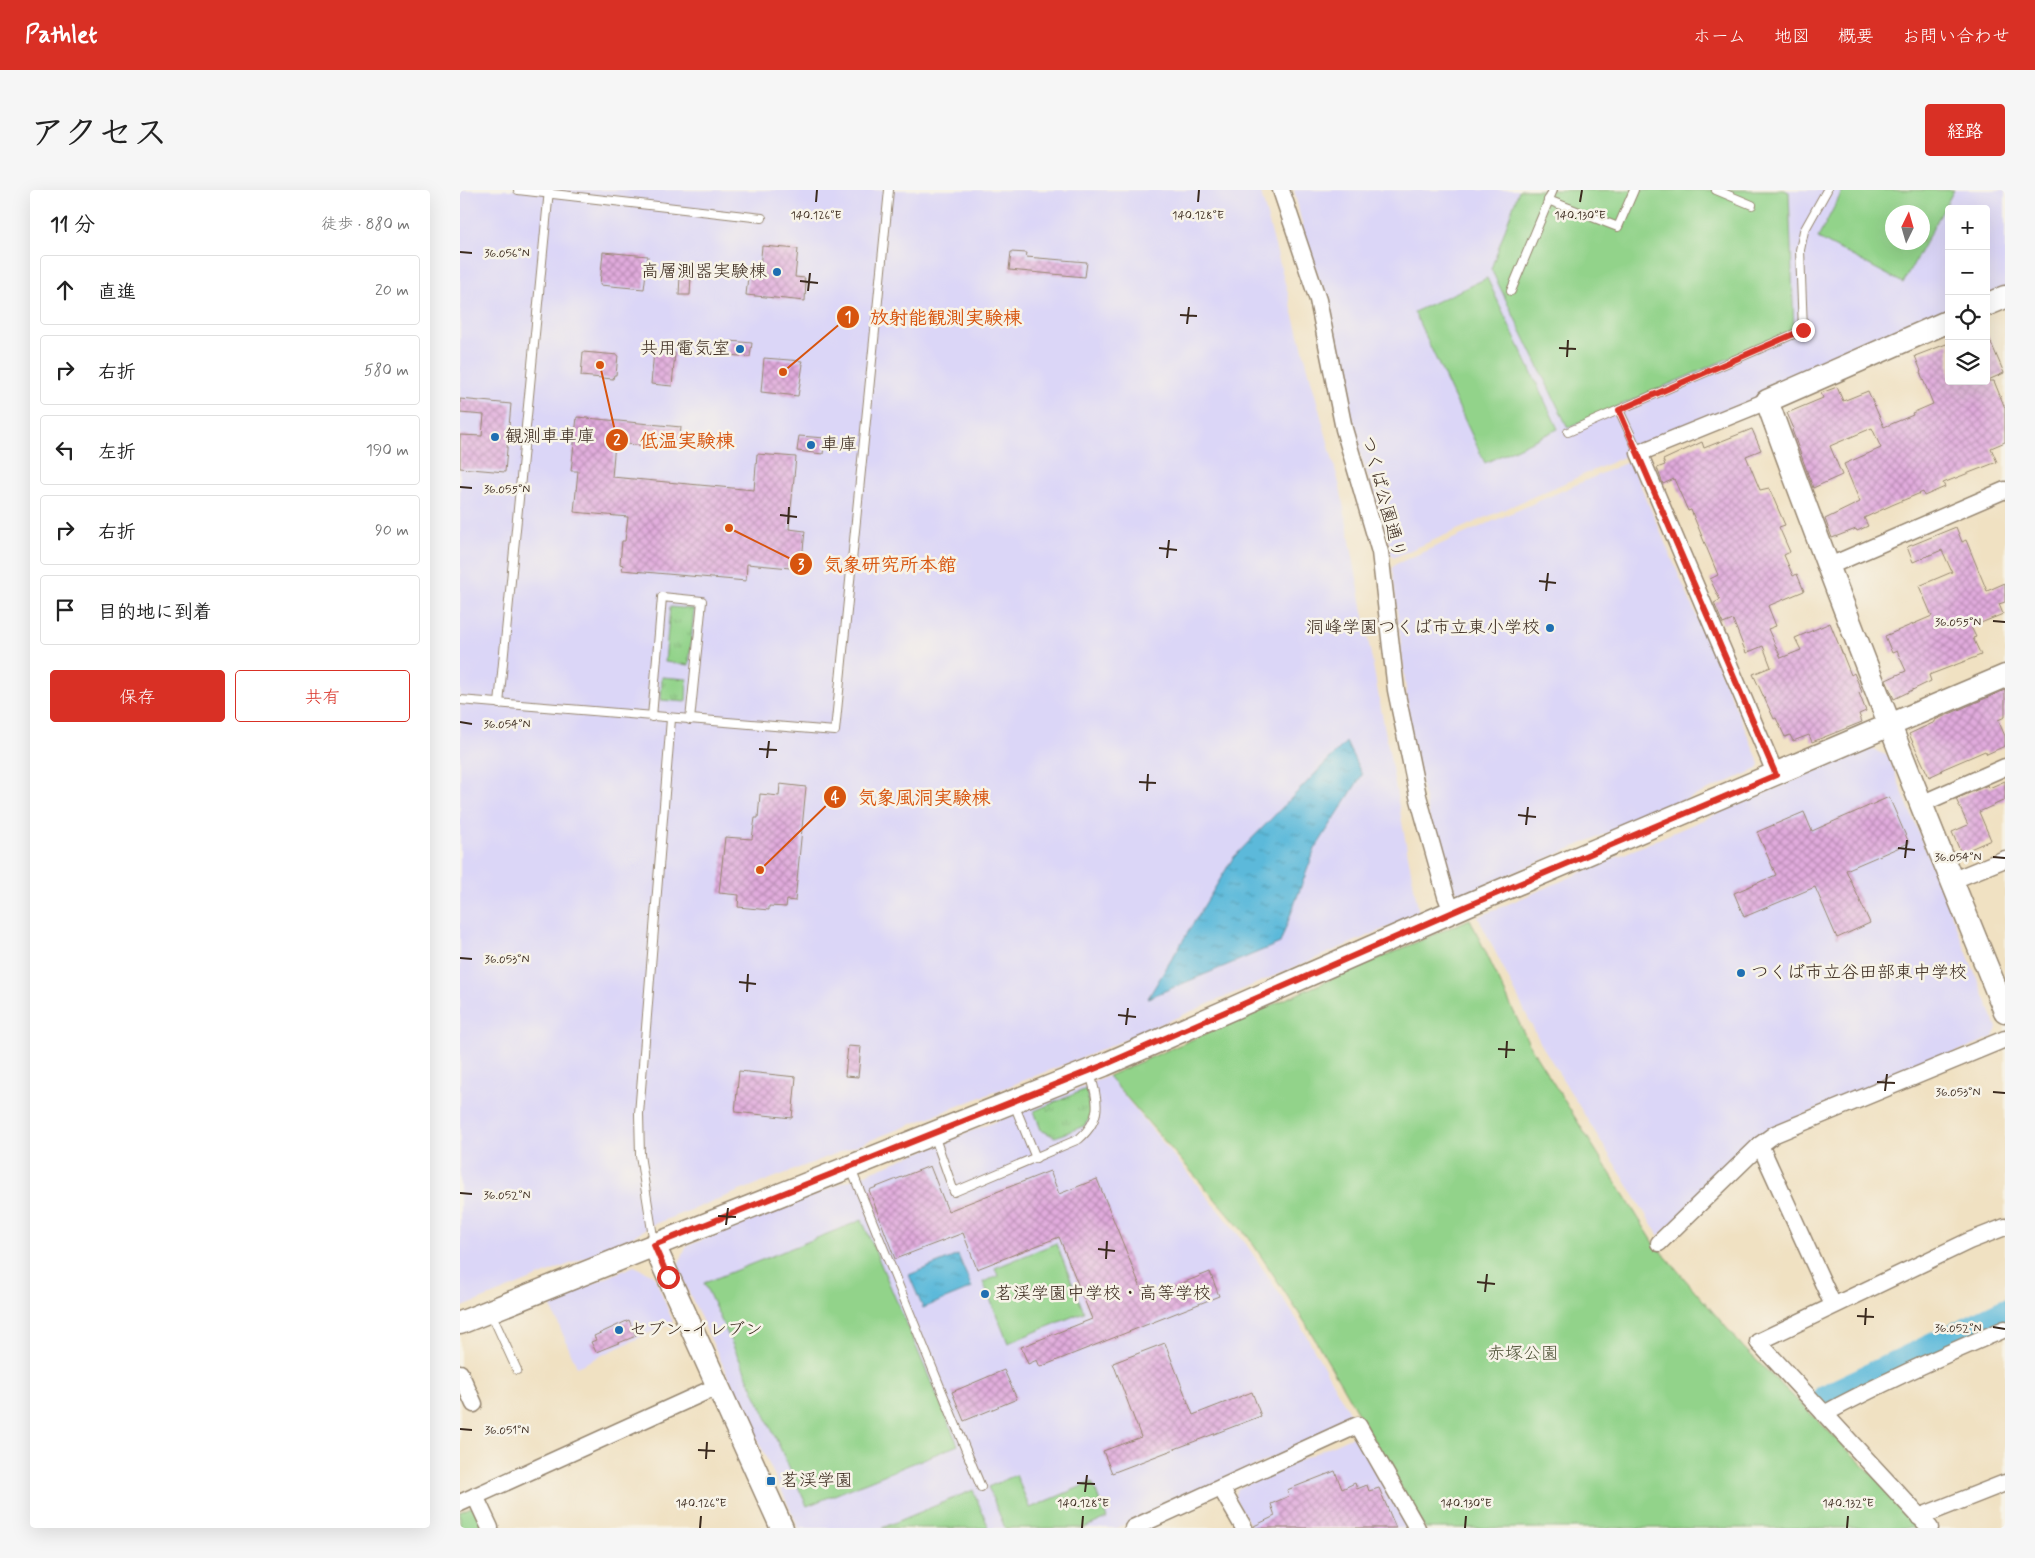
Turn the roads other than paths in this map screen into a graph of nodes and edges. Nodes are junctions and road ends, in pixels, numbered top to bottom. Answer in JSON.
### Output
{"nodes":[{"id":1,"x":518,"y":190,"type":"edge"},
{"id":2,"x":889,"y":190,"type":"edge"},
{"id":3,"x":1280,"y":190,"type":"edge"},
{"id":4,"x":1552,"y":190,"type":"edge"},
{"id":5,"x":1634,"y":190,"type":"edge"},
{"id":6,"x":1716,"y":190,"type":"edge"},
{"id":7,"x":1827,"y":190,"type":"edge"},
{"id":8,"x":549,"y":192,"type":"edge"},
{"id":9,"x":1548,"y":200,"type":"junction"},
{"id":10,"x":1752,"y":205,"type":"dead end"},
{"id":11,"x":762,"y":218,"type":"dead end"},
{"id":12,"x":1510,"y":292,"type":"dead end"},
{"id":13,"x":2005,"y":297,"type":"edge"},
{"id":14,"x":1990,"y":303,"type":"edge"},
{"id":15,"x":1945,"y":323,"type":"edge"},
{"id":16,"x":1767,"y":401,"type":"junction"},
{"id":17,"x":1619,"y":410,"type":"junction"},
{"id":18,"x":1568,"y":432,"type":"dead end"},
{"id":19,"x":1639,"y":453,"type":"junction"},
{"id":20,"x":2005,"y":490,"type":"edge"},
{"id":21,"x":1827,"y":567,"type":"junction"},
{"id":22,"x":2005,"y":676,"type":"edge"},
{"id":23,"x":460,"y":700,"type":"edge"},
{"id":24,"x":500,"y":704,"type":"junction"},
{"id":25,"x":652,"y":717,"type":"junction"},
{"id":26,"x":671,"y":719,"type":"junction"},
{"id":27,"x":690,"y":720,"type":"junction"},
{"id":28,"x":1891,"y":724,"type":"junction"},
{"id":29,"x":2005,"y":767,"type":"edge"},
{"id":30,"x":1776,"y":775,"type":"junction"},
{"id":31,"x":1921,"y":804,"type":"junction"},
{"id":32,"x":2005,"y":859,"type":"edge"},
{"id":33,"x":1951,"y":881,"type":"junction"},
{"id":34,"x":1450,"y":906,"type":"dead end"},
{"id":35,"x":2005,"y":1010,"type":"edge"},
{"id":36,"x":2005,"y":1039,"type":"edge"},
{"id":37,"x":1089,"y":1071,"type":"junction"},
{"id":38,"x":1013,"y":1101,"type":"junction"},
{"id":39,"x":934,"y":1133,"type":"junction"},
{"id":40,"x":1760,"y":1145,"type":"junction"},
{"id":41,"x":1036,"y":1158,"type":"junction"},
{"id":42,"x":850,"y":1167,"type":"junction"},
{"id":43,"x":2005,"y":1227,"type":"edge"},
{"id":44,"x":1659,"y":1243,"type":"dead end"},
{"id":45,"x":654,"y":1245,"type":"junction"},
{"id":46,"x":1833,"y":1305,"type":"junction"},
{"id":47,"x":490,"y":1311,"type":"junction"},
{"id":48,"x":460,"y":1323,"type":"edge"},
{"id":49,"x":2005,"y":1329,"type":"edge"},
{"id":50,"x":518,"y":1370,"type":"dead end"},
{"id":51,"x":460,"y":1373,"type":"edge"},
{"id":52,"x":718,"y":1386,"type":"junction"},
{"id":53,"x":474,"y":1404,"type":"dead end"},
{"id":54,"x":1824,"y":1414,"type":"junction"},
{"id":55,"x":2005,"y":1483,"type":"edge"},
{"id":56,"x":981,"y":1487,"type":"dead end"},
{"id":57,"x":1221,"y":1488,"type":"junction"},
{"id":58,"x":467,"y":1500,"type":"edge"},
{"id":59,"x":1924,"y":1522,"type":"edge"},
{"id":60,"x":778,"y":1527,"type":"edge"},
{"id":61,"x":490,"y":1528,"type":"edge"},
{"id":62,"x":1133,"y":1528,"type":"edge"},
{"id":63,"x":1244,"y":1528,"type":"edge"},
{"id":64,"x":1418,"y":1528,"type":"edge"}],
"edges":[{"from":1,"to":8,"type":"lane"},
{"from":2,"to":27,"type":"lane"},
{"from":3,"to":34,"type":"street","name":"つくば公園通り"},
{"from":4,"to":9,"type":"lane"},
{"from":5,"to":9,"type":"lane"},
{"from":6,"to":10,"type":"lane"},
{"from":7,"to":17,"type":"lane"},
{"from":8,"to":11,"type":"lane"},
{"from":8,"to":24,"type":"lane"},
{"from":9,"to":12,"type":"lane"},
{"from":13,"to":14,"type":"street"},
{"from":15,"to":16,"type":"street"},
{"from":16,"to":19,"type":"street"},
{"from":16,"to":21,"type":"street"},
{"from":17,"to":18,"type":"lane"},
{"from":17,"to":19,"type":"lane"},
{"from":19,"to":30,"type":"street"},
{"from":20,"to":21,"type":"street"},
{"from":21,"to":28,"type":"street"},
{"from":22,"to":28,"type":"street"},
{"from":23,"to":24,"type":"lane"},
{"from":24,"to":25,"type":"lane"},
{"from":25,"to":26,"type":"lane"},
{"from":25,"to":27,"type":"lane"},
{"from":26,"to":27,"type":"lane"},
{"from":26,"to":45,"type":"lane"},
{"from":28,"to":30,"type":"street"},
{"from":28,"to":31,"type":"street"},
{"from":29,"to":31,"type":"street"},
{"from":30,"to":37,"type":"street"},
{"from":31,"to":33,"type":"street"},
{"from":32,"to":33,"type":"street"},
{"from":33,"to":35,"type":"street"},
{"from":36,"to":40,"type":"street"},
{"from":37,"to":38,"type":"street"},
{"from":37,"to":41,"type":"lane"},
{"from":38,"to":39,"type":"street"},
{"from":38,"to":41,"type":"lane"},
{"from":39,"to":41,"type":"lane"},
{"from":39,"to":42,"type":"street"},
{"from":40,"to":44,"type":"street"},
{"from":40,"to":46,"type":"street"},
{"from":42,"to":45,"type":"street"},
{"from":42,"to":56,"type":"lane"},
{"from":43,"to":46,"type":"street"},
{"from":45,"to":47,"type":"street"},
{"from":45,"to":52,"type":"street"},
{"from":46,"to":54,"type":"street"},
{"from":47,"to":48,"type":"street"},
{"from":47,"to":50,"type":"lane"},
{"from":49,"to":54,"type":"street"},
{"from":51,"to":53,"type":"street"},
{"from":52,"to":58,"type":"street"},
{"from":52,"to":60,"type":"street"},
{"from":54,"to":59,"type":"street"},
{"from":55,"to":59,"type":"street"},
{"from":57,"to":62,"type":"street"},
{"from":57,"to":63,"type":"street"},
{"from":57,"to":64,"type":"street"},
{"from":58,"to":61,"type":"street"}]}
